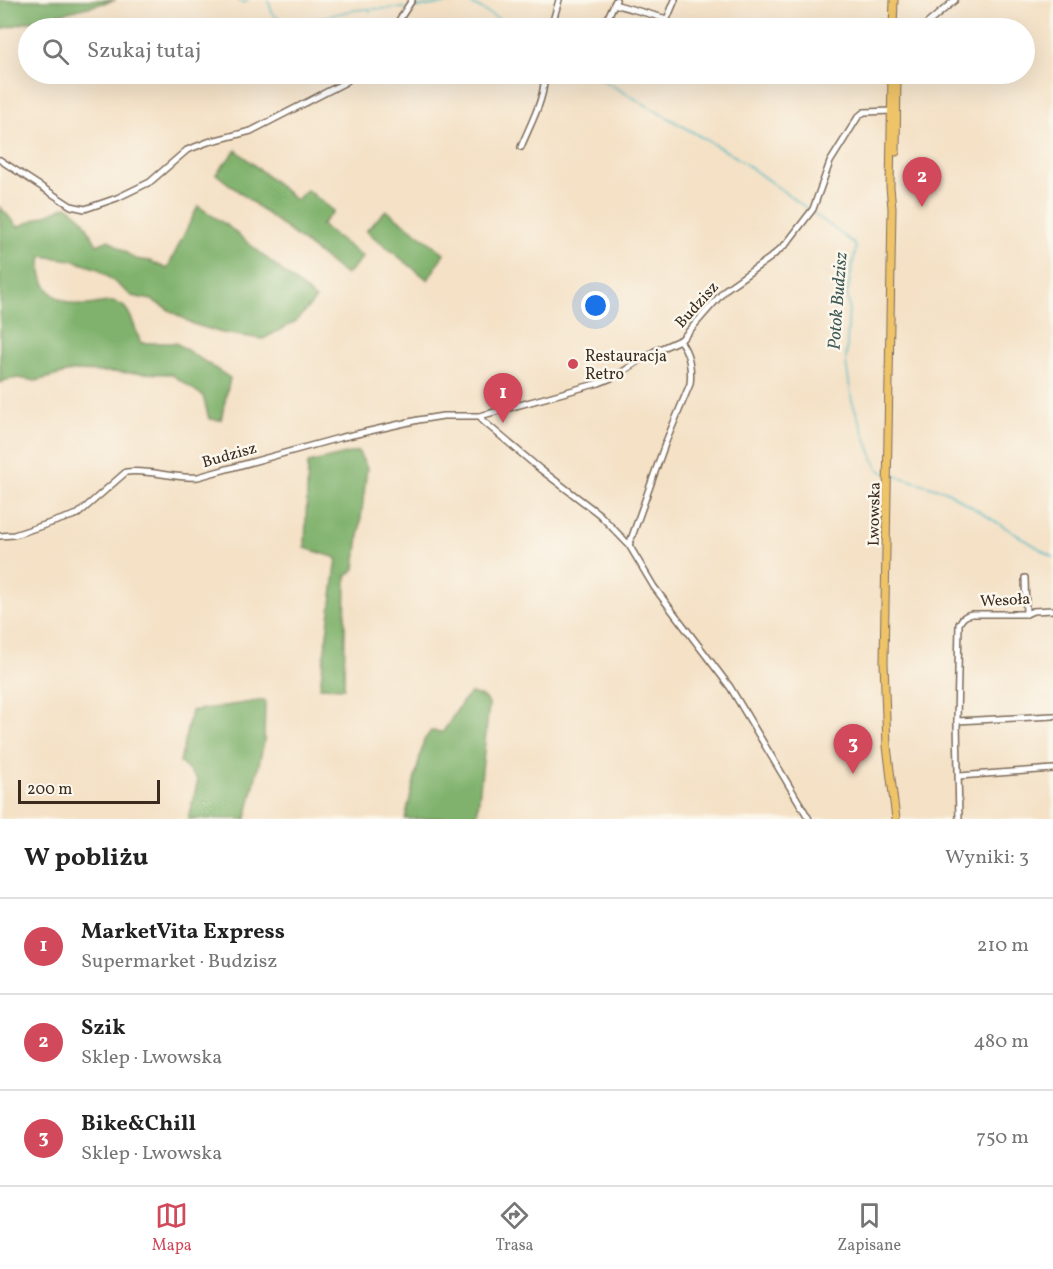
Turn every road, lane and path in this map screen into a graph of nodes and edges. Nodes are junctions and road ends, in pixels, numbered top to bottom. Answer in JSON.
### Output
{"nodes":[{"id":1,"x":412,"y":0,"type":"edge"},
{"id":2,"x":559,"y":0,"type":"edge"},
{"id":3,"x":675,"y":0,"type":"edge"},
{"id":4,"x":896,"y":0,"type":"edge"},
{"id":5,"x":955,"y":0,"type":"edge"},
{"id":6,"x":615,"y":2,"type":"edge"},
{"id":7,"x":400,"y":18,"type":"edge"},
{"id":8,"x":554,"y":18,"type":"edge"},
{"id":9,"x":608,"y":18,"type":"edge"},
{"id":10,"x":664,"y":18,"type":"edge"},
{"id":11,"x":667,"y":18,"type":"edge"},
{"id":12,"x":896,"y":18,"type":"edge"},
{"id":13,"x":934,"y":18,"type":"edge"},
{"id":14,"x":341,"y":84,"type":"edge"},
{"id":15,"x":544,"y":84,"type":"edge"},
{"id":16,"x":893,"y":84,"type":"edge"},
{"id":17,"x":896,"y":84,"type":"edge"},
{"id":18,"x":894,"y":111,"type":"junction"},
{"id":19,"x":521,"y":147,"type":"dead end"},
{"id":20,"x":0,"y":160,"type":"edge"},
{"id":21,"x":680,"y":340,"type":"junction"},
{"id":22,"x":480,"y":416,"type":"junction"},
{"id":23,"x":0,"y":536,"type":"edge"},
{"id":24,"x":629,"y":545,"type":"junction"},
{"id":25,"x":1025,"y":578,"type":"dead end"},
{"id":26,"x":1053,"y":610,"type":"edge"},
{"id":27,"x":1026,"y":614,"type":"junction"},
{"id":28,"x":1053,"y":716,"type":"edge"},
{"id":29,"x":957,"y":721,"type":"junction"},
{"id":30,"x":1053,"y":769,"type":"edge"},
{"id":31,"x":959,"y":776,"type":"junction"},
{"id":32,"x":809,"y":819,"type":"edge"},
{"id":33,"x":896,"y":819,"type":"edge"},
{"id":34,"x":959,"y":819,"type":"edge"}],
"edges":[{"from":1,"to":7,"type":"street"},
{"from":2,"to":8,"type":"street"},
{"from":3,"to":11,"type":"street"},
{"from":4,"to":12,"type":"main road"},
{"from":5,"to":13,"type":"street"},
{"from":6,"to":9,"type":"street"},
{"from":6,"to":10,"type":"street"},
{"from":14,"to":20,"type":"street"},
{"from":15,"to":19,"type":"street"},
{"from":16,"to":18,"type":"main road","name":"Lwowska"},
{"from":17,"to":18,"type":"main road","name":"Lwowska"},
{"from":18,"to":21,"type":"street","name":"Budzisz"},
{"from":18,"to":33,"type":"main road","name":"Lwowska"},
{"from":21,"to":22,"type":"street","name":"Budzisz"},
{"from":21,"to":24,"type":"street"},
{"from":22,"to":23,"type":"street","name":"Budzisz"},
{"from":22,"to":24,"type":"street"},
{"from":24,"to":32,"type":"street"},
{"from":25,"to":27,"type":"street"},
{"from":26,"to":27,"type":"street","name":"Wesoła"},
{"from":27,"to":29,"type":"street","name":"Wesoła"},
{"from":28,"to":29,"type":"street"},
{"from":29,"to":31,"type":"street"},
{"from":30,"to":31,"type":"street"},
{"from":31,"to":34,"type":"street"}]}
